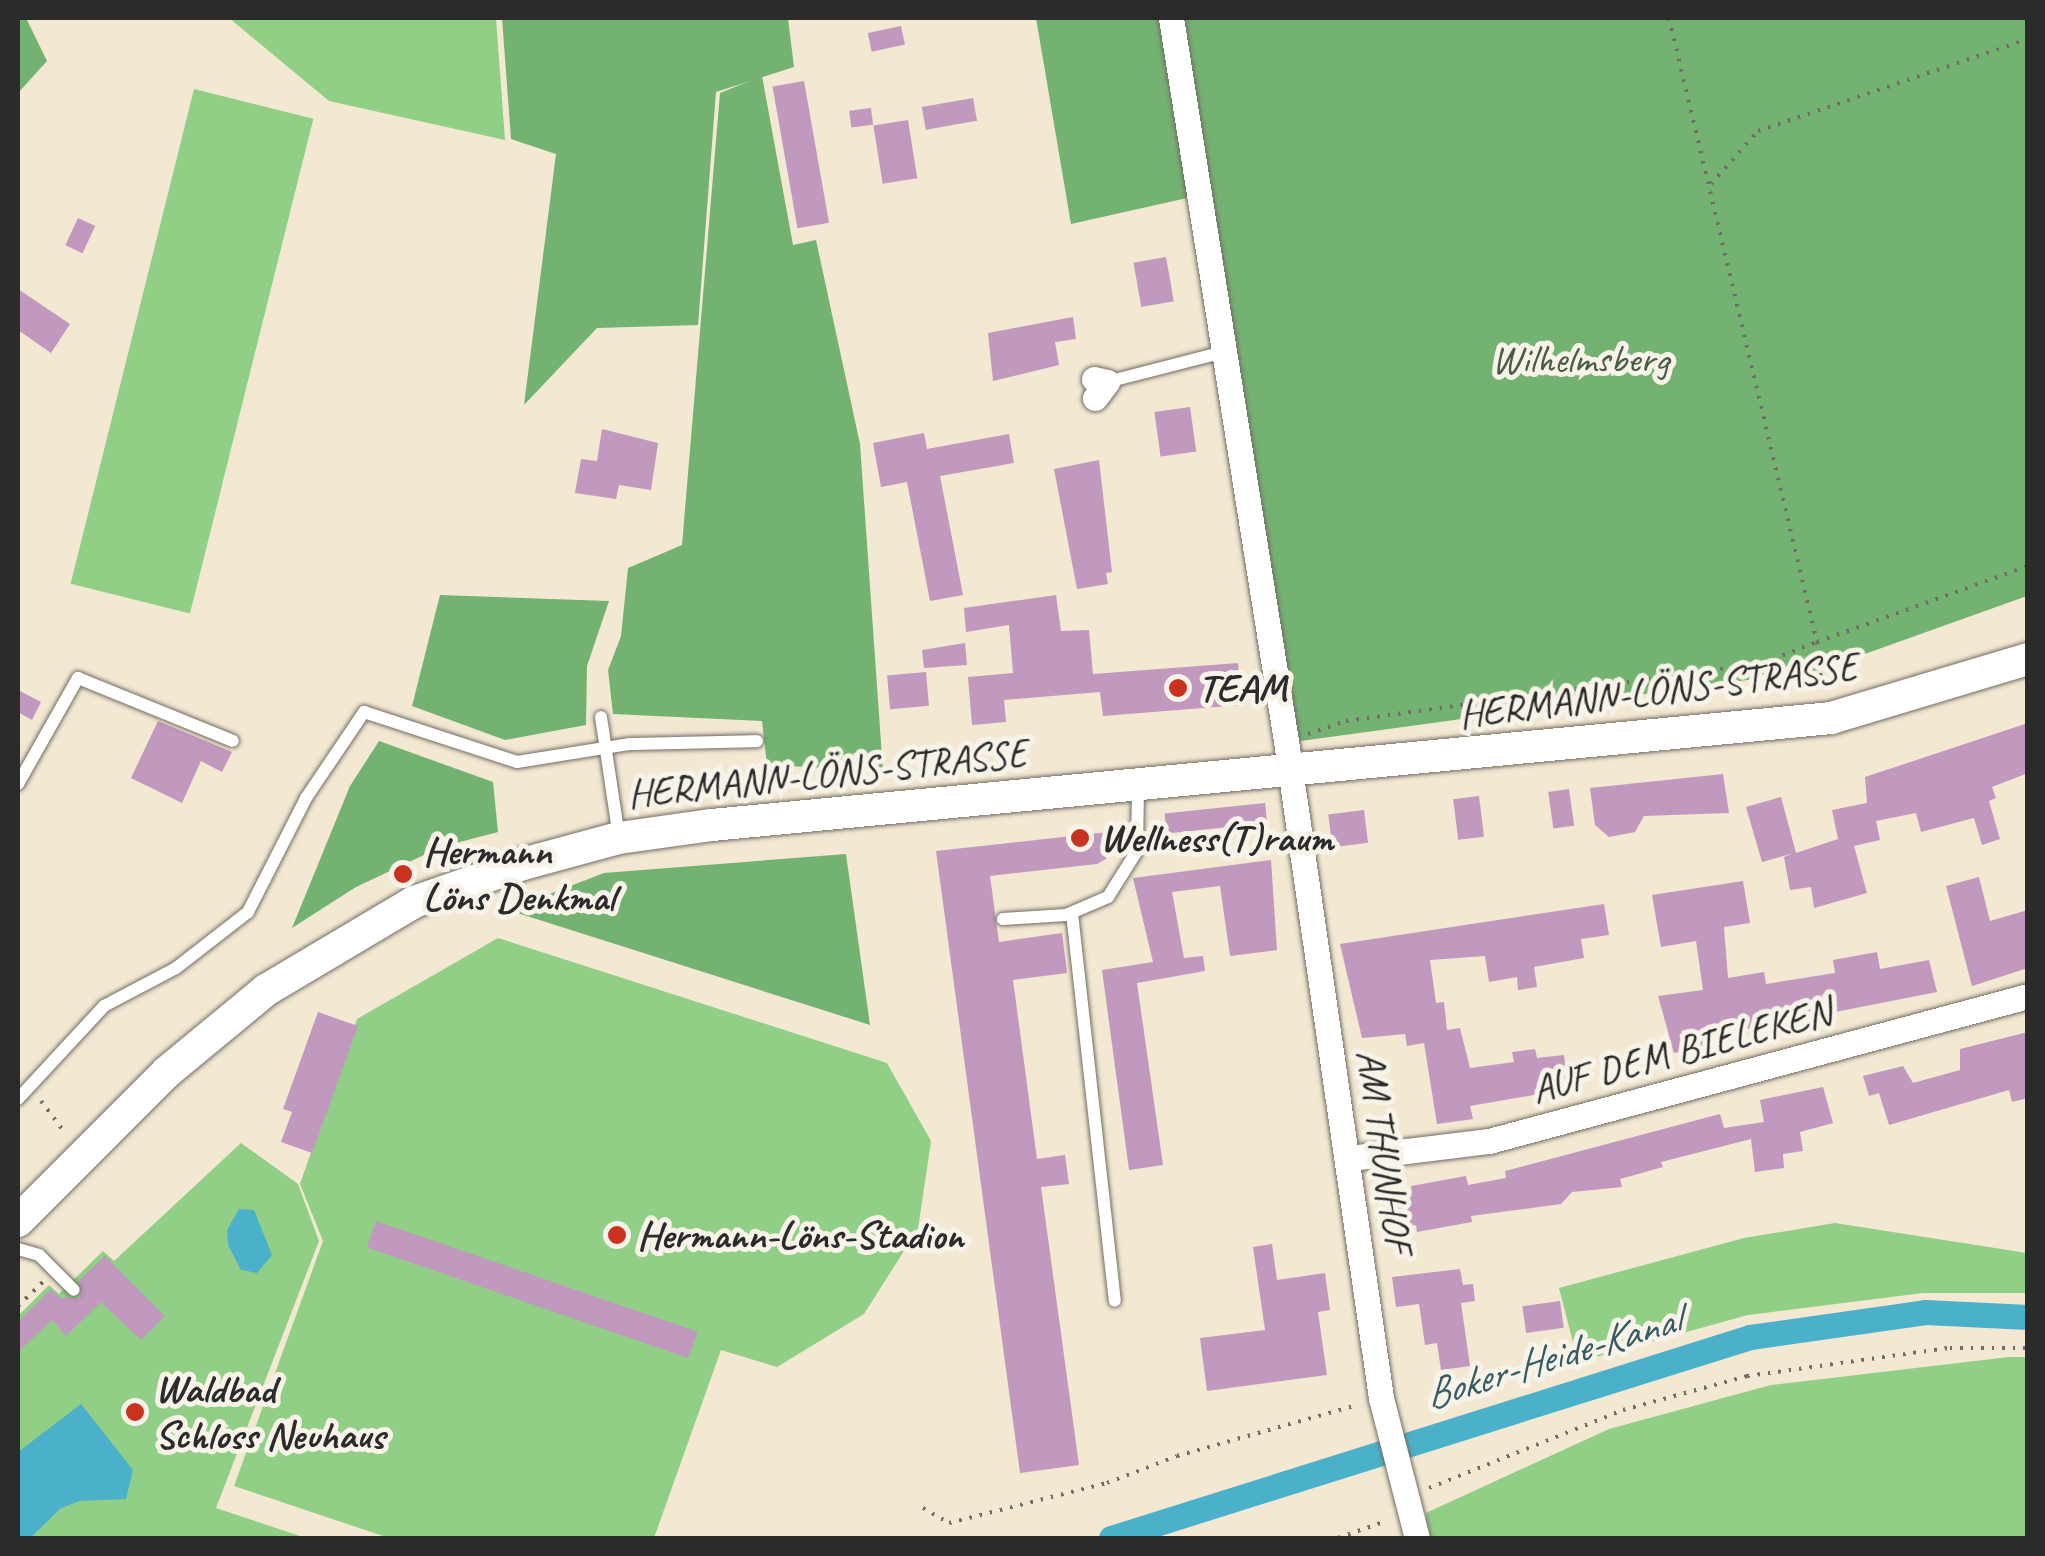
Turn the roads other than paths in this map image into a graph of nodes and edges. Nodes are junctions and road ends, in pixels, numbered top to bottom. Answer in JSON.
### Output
{"nodes":[{"id":1,"x":1171,"y":18,"type":"edge"},
{"id":2,"x":1220,"y":353,"type":"junction"},
{"id":3,"x":1099,"y":386,"type":"dead end"},
{"id":4,"x":2028,"y":659,"type":"edge"},
{"id":5,"x":601,"y":717,"type":"dead end"},
{"id":6,"x":234,"y":741,"type":"dead end"},
{"id":7,"x":757,"y":741,"type":"dead end"},
{"id":8,"x":608,"y":752,"type":"junction"},
{"id":9,"x":1289,"y":756,"type":"junction"},
{"id":10,"x":18,"y":784,"type":"edge"},
{"id":11,"x":1138,"y":786,"type":"junction"},
{"id":12,"x":619,"y":838,"type":"junction"},
{"id":13,"x":1072,"y":913,"type":"junction"},
{"id":14,"x":1003,"y":919,"type":"dead end"},
{"id":15,"x":2028,"y":996,"type":"edge"},
{"id":16,"x":18,"y":1098,"type":"edge"},
{"id":17,"x":1350,"y":1158,"type":"junction"},
{"id":18,"x":18,"y":1221,"type":"edge"},
{"id":19,"x":18,"y":1249,"type":"edge"},
{"id":20,"x":74,"y":1290,"type":"dead end"},
{"id":21,"x":1115,"y":1301,"type":"dead end"},
{"id":22,"x":1417,"y":1538,"type":"edge"}],
"edges":[{"from":1,"to":2,"type":"street"},
{"from":2,"to":3,"type":"lane"},
{"from":2,"to":9,"type":"street"},
{"from":4,"to":9,"type":"street","name":"HERMANN-LÖNS-STRASSE"},
{"from":5,"to":8,"type":"lane"},
{"from":6,"to":10,"type":"lane"},
{"from":7,"to":8,"type":"lane"},
{"from":8,"to":12,"type":"lane"},
{"from":8,"to":16,"type":"lane"},
{"from":9,"to":11,"type":"street","name":"HERMANN-LÖNS-STRASSE"},
{"from":9,"to":17,"type":"street","name":"AM THUNHOF"},
{"from":11,"to":12,"type":"street","name":"HERMANN-LÖNS-STRASSE"},
{"from":11,"to":13,"type":"lane"},
{"from":12,"to":18,"type":"street","name":"HERMANN-LÖNS-STRASSE"},
{"from":13,"to":14,"type":"lane"},
{"from":13,"to":21,"type":"lane"},
{"from":15,"to":17,"type":"street","name":"AUF DEM BIELEKEN"},
{"from":17,"to":22,"type":"street","name":"AM THUNHOF"},
{"from":19,"to":20,"type":"lane"}]}
